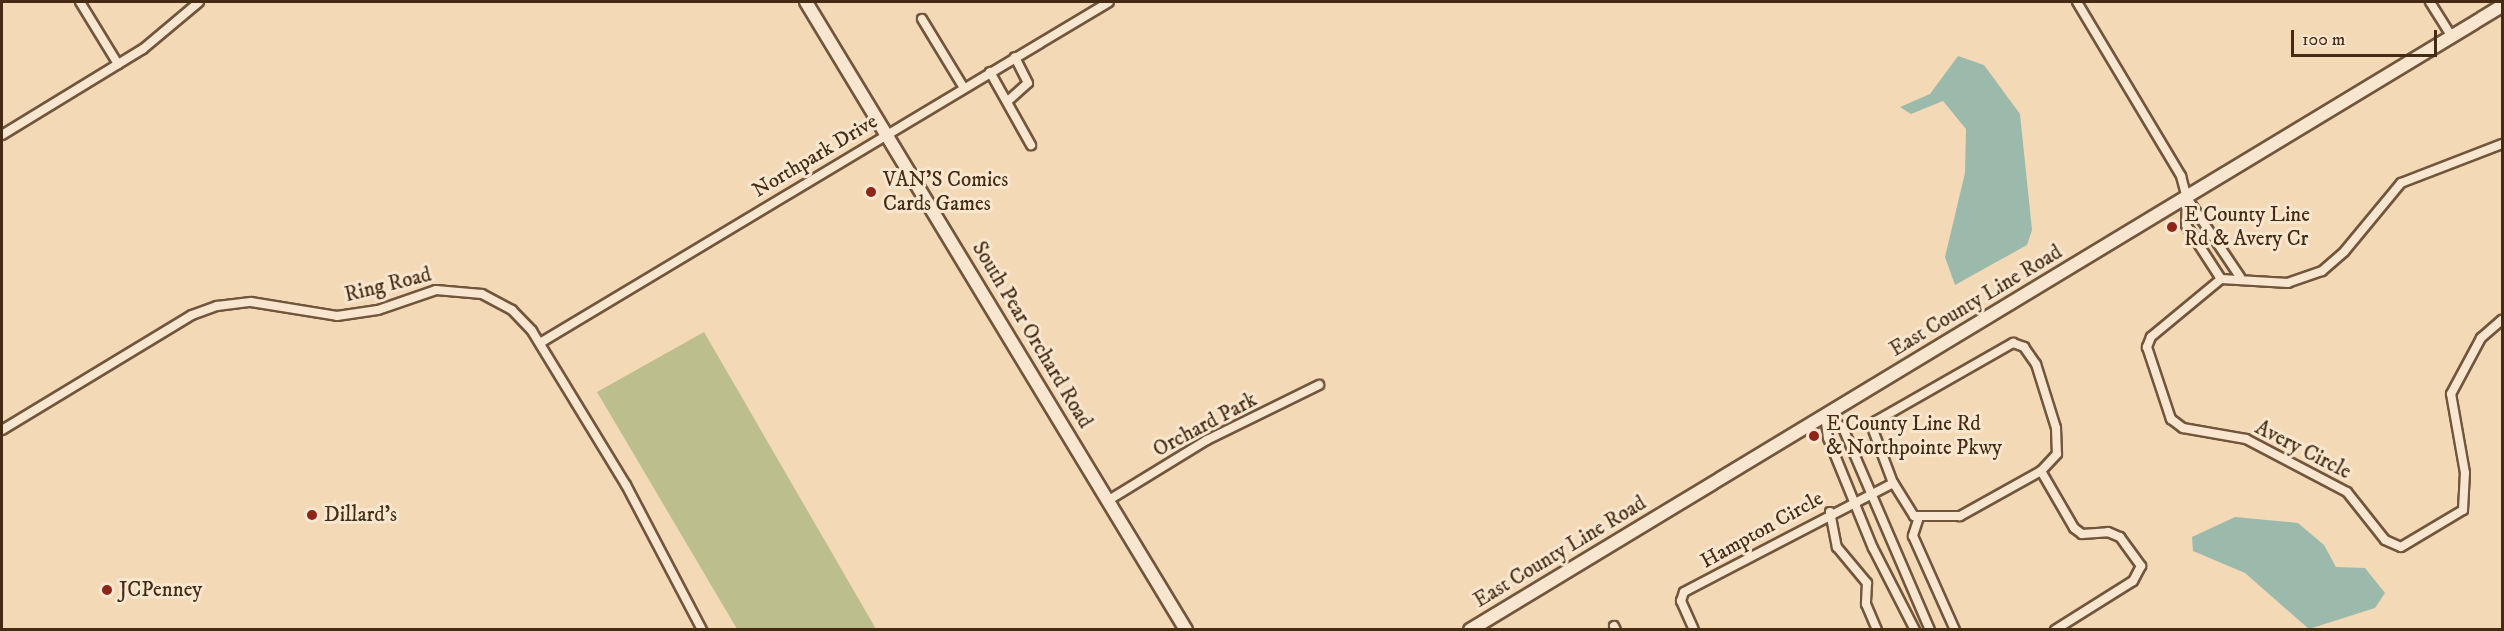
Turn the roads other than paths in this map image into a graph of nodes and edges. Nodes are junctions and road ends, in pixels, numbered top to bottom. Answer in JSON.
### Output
{"nodes":[{"id":1,"x":80,"y":2,"type":"edge"},
{"id":2,"x":199,"y":2,"type":"edge"},
{"id":3,"x":806,"y":2,"type":"edge"},
{"id":4,"x":1109,"y":2,"type":"edge"},
{"id":5,"x":2077,"y":2,"type":"edge"},
{"id":6,"x":2430,"y":2,"type":"edge"},
{"id":7,"x":2502,"y":6,"type":"edge"},
{"id":8,"x":922,"y":19,"type":"dead end"},
{"id":9,"x":2452,"y":37,"type":"junction"},
{"id":10,"x":1016,"y":57,"type":"junction"},
{"id":11,"x":118,"y":64,"type":"junction"},
{"id":12,"x":990,"y":72,"type":"junction"},
{"id":13,"x":964,"y":88,"type":"junction"},
{"id":14,"x":1009,"y":100,"type":"junction"},
{"id":15,"x":888,"y":134,"type":"junction"},
{"id":16,"x":2,"y":135,"type":"edge"},
{"id":17,"x":2502,"y":144,"type":"edge"},
{"id":18,"x":1030,"y":145,"type":"dead end"},
{"id":19,"x":2187,"y":198,"type":"junction"},
{"id":20,"x":2240,"y":278,"type":"junction"},
{"id":21,"x":2221,"y":279,"type":"junction"},
{"id":22,"x":2502,"y":320,"type":"edge"},
{"id":23,"x":540,"y":343,"type":"junction"},
{"id":24,"x":1319,"y":385,"type":"dead end"},
{"id":25,"x":1825,"y":414,"type":"junction"},
{"id":26,"x":2,"y":430,"type":"edge"},
{"id":27,"x":2041,"y":471,"type":"junction"},
{"id":28,"x":1893,"y":483,"type":"junction"},
{"id":29,"x":1871,"y":494,"type":"junction"},
{"id":30,"x":1109,"y":500,"type":"junction"},
{"id":31,"x":1855,"y":502,"type":"junction"},
{"id":32,"x":1830,"y":512,"type":"junction"},
{"id":33,"x":1919,"y":517,"type":"junction"},
{"id":34,"x":702,"y":630,"type":"edge"},
{"id":35,"x":1186,"y":630,"type":"edge"},
{"id":36,"x":1470,"y":630,"type":"edge"},
{"id":37,"x":1694,"y":630,"type":"edge"},
{"id":38,"x":1877,"y":630,"type":"edge"},
{"id":39,"x":1915,"y":630,"type":"edge"},
{"id":40,"x":1930,"y":630,"type":"edge"},
{"id":41,"x":1955,"y":630,"type":"edge"},
{"id":42,"x":2055,"y":630,"type":"edge"}],
"edges":[{"from":1,"to":11,"type":"street"},
{"from":2,"to":11,"type":"street"},
{"from":3,"to":15,"type":"main road","name":"South Pear Orchard Road"},
{"from":4,"to":10,"type":"street","name":"Northpark Drive"},
{"from":5,"to":19,"type":"street"},
{"from":6,"to":9,"type":"street"},
{"from":7,"to":9,"type":"main road","name":"East County Line Road"},
{"from":8,"to":13,"type":"street"},
{"from":9,"to":19,"type":"main road","name":"East County Line Road"},
{"from":10,"to":12,"type":"street","name":"Northpark Drive"},
{"from":10,"to":14,"type":"street"},
{"from":11,"to":16,"type":"street"},
{"from":12,"to":13,"type":"street","name":"Northpark Drive"},
{"from":12,"to":14,"type":"street"},
{"from":13,"to":15,"type":"street","name":"Northpark Drive"},
{"from":14,"to":18,"type":"street"},
{"from":15,"to":23,"type":"street","name":"Northpark Drive"},
{"from":15,"to":30,"type":"main road","name":"South Pear Orchard Road"},
{"from":17,"to":20,"type":"street"},
{"from":19,"to":20,"type":"street"},
{"from":19,"to":21,"type":"street"},
{"from":19,"to":25,"type":"main road","name":"East County Line Road"},
{"from":20,"to":21,"type":"street"},
{"from":21,"to":22,"type":"street","name":"Avery Circle"},
{"from":23,"to":26,"type":"street","name":"Ring Road"},
{"from":23,"to":34,"type":"street","name":"Ring Road"},
{"from":24,"to":30,"type":"street","name":"Orchard Park"},
{"from":25,"to":29,"type":"street"},
{"from":25,"to":31,"type":"street"},
{"from":25,"to":36,"type":"main road","name":"East County Line Road"},
{"from":27,"to":28,"type":"street"},
{"from":27,"to":33,"type":"street"},
{"from":27,"to":42,"type":"street"},
{"from":28,"to":29,"type":"street","name":"Hampton Circle"},
{"from":28,"to":33,"type":"street"},
{"from":29,"to":31,"type":"street","name":"Hampton Circle"},
{"from":29,"to":40,"type":"street"},
{"from":30,"to":35,"type":"main road","name":"South Pear Orchard Road"},
{"from":31,"to":32,"type":"street","name":"Hampton Circle"},
{"from":31,"to":39,"type":"street"},
{"from":32,"to":37,"type":"street","name":"Hampton Circle"},
{"from":32,"to":38,"type":"street"},
{"from":33,"to":41,"type":"street"}]}
